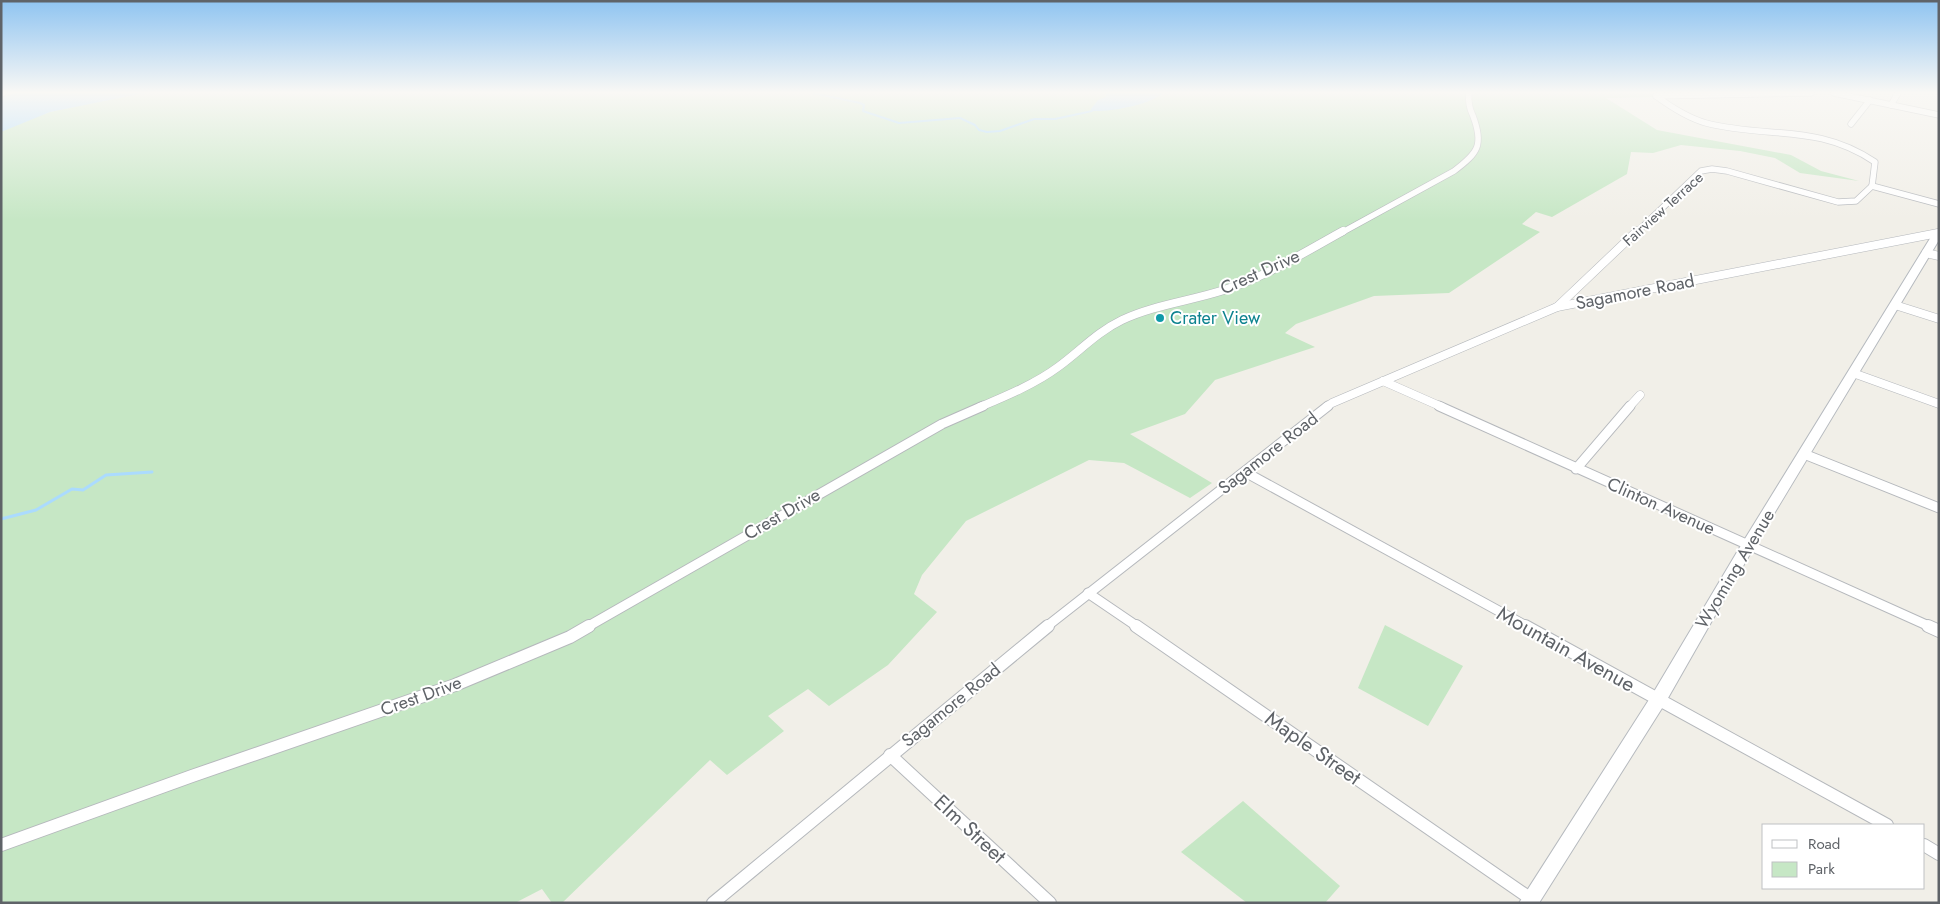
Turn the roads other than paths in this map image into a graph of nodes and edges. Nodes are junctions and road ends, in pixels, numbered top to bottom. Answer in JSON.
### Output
{"nodes":[{"id":1,"x":1479,"y":135,"type":"edge"},
{"id":2,"x":1806,"y":135,"type":"edge"},
{"id":3,"x":1872,"y":186,"type":"junction"},
{"id":4,"x":1939,"y":204,"type":"edge"},
{"id":5,"x":1939,"y":232,"type":"edge"},
{"id":6,"x":1933,"y":254,"type":"edge"},
{"id":7,"x":1895,"y":305,"type":"junction"},
{"id":8,"x":1557,"y":307,"type":"junction"},
{"id":9,"x":1939,"y":319,"type":"edge"},
{"id":10,"x":1853,"y":373,"type":"junction"},
{"id":11,"x":1383,"y":381,"type":"junction"},
{"id":12,"x":1640,"y":395,"type":"dead end"},
{"id":13,"x":1939,"y":404,"type":"edge"},
{"id":14,"x":1804,"y":454,"type":"junction"},
{"id":15,"x":1576,"y":469,"type":"junction"},
{"id":16,"x":1245,"y":472,"type":"junction"},
{"id":17,"x":1939,"y":508,"type":"edge"},
{"id":18,"x":1748,"y":545,"type":"junction"},
{"id":19,"x":1088,"y":593,"type":"junction"},
{"id":20,"x":1939,"y":631,"type":"edge"},
{"id":21,"x":1658,"y":700,"type":"junction"},
{"id":22,"x":890,"y":755,"type":"junction"},
{"id":23,"x":1885,"y":824,"type":"edge"},
{"id":24,"x":1,"y":845,"type":"edge"},
{"id":25,"x":1925,"y":847,"type":"edge"},
{"id":26,"x":1939,"y":854,"type":"edge"},
{"id":27,"x":1532,"y":901,"type":"edge"},
{"id":28,"x":713,"y":903,"type":"edge"},
{"id":29,"x":1050,"y":903,"type":"edge"}],
"edges":[{"from":1,"to":24,"type":"street","name":"Crest Drive"},
{"from":2,"to":3,"type":"street"},
{"from":3,"to":4,"type":"street"},
{"from":3,"to":8,"type":"street","name":"Fairview Terrace"},
{"from":5,"to":6,"type":"main road","name":"Wyoming Avenue"},
{"from":5,"to":8,"type":"street","name":"Sagamore Road"},
{"from":6,"to":7,"type":"main road","name":"Wyoming Avenue"},
{"from":7,"to":9,"type":"street"},
{"from":7,"to":10,"type":"main road","name":"Wyoming Avenue"},
{"from":8,"to":11,"type":"street","name":"Sagamore Road"},
{"from":10,"to":13,"type":"street"},
{"from":10,"to":14,"type":"main road","name":"Wyoming Avenue"},
{"from":11,"to":15,"type":"street","name":"Clinton Avenue"},
{"from":11,"to":16,"type":"street","name":"Sagamore Road"},
{"from":12,"to":15,"type":"street"},
{"from":14,"to":17,"type":"street"},
{"from":14,"to":18,"type":"main road","name":"Wyoming Avenue"},
{"from":15,"to":18,"type":"street","name":"Clinton Avenue"},
{"from":16,"to":19,"type":"street","name":"Sagamore Road"},
{"from":16,"to":21,"type":"street","name":"Mountain Avenue"},
{"from":18,"to":20,"type":"street","name":"Clinton Avenue"},
{"from":18,"to":21,"type":"main road","name":"Wyoming Avenue"},
{"from":19,"to":22,"type":"street","name":"Sagamore Road"},
{"from":19,"to":27,"type":"street","name":"Maple Street"},
{"from":21,"to":23,"type":"street","name":"Mountain Avenue"},
{"from":21,"to":27,"type":"main road","name":"Wyoming Avenue"},
{"from":22,"to":28,"type":"street","name":"Sagamore Road"},
{"from":22,"to":29,"type":"street","name":"Elm Street"},
{"from":25,"to":26,"type":"street"}]}
